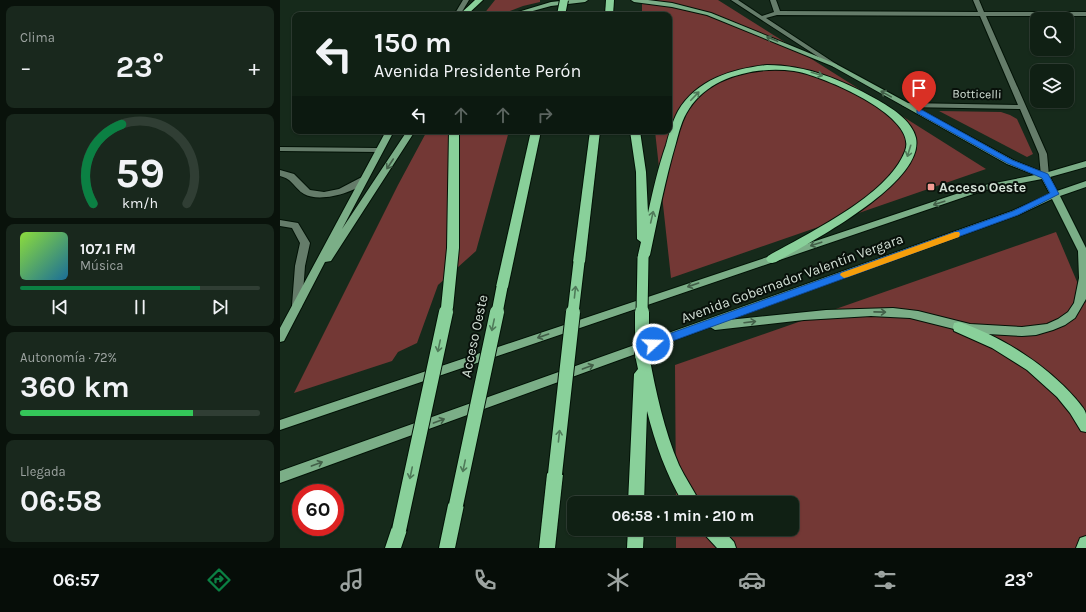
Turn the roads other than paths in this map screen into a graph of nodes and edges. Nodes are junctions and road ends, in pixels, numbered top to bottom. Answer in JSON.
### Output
{"nodes":[{"id":1,"x":466,"y":0,"type":"edge"},
{"id":2,"x":479,"y":0,"type":"edge"},
{"id":3,"x":564,"y":0,"type":"edge"},
{"id":4,"x":585,"y":0,"type":"edge"},
{"id":5,"x":610,"y":0,"type":"edge"},
{"id":6,"x":634,"y":0,"type":"edge"},
{"id":7,"x":734,"y":0,"type":"edge"},
{"id":8,"x":773,"y":0,"type":"edge"},
{"id":9,"x":976,"y":0,"type":"edge"},
{"id":10,"x":460,"y":12,"type":"edge"},
{"id":11,"x":466,"y":12,"type":"edge"},
{"id":12,"x":522,"y":12,"type":"edge"},
{"id":13,"x":562,"y":12,"type":"edge"},
{"id":14,"x":609,"y":12,"type":"edge"},
{"id":15,"x":777,"y":13,"type":"junction"},
{"id":16,"x":982,"y":13,"type":"junction"},
{"id":17,"x":1086,"y":14,"type":"edge"},
{"id":18,"x":761,"y":18,"type":"junction"},
{"id":19,"x":834,"y":65,"type":"junction"},
{"id":20,"x":906,"y":104,"type":"junction"},
{"id":21,"x":1022,"y":107,"type":"junction"},
{"id":22,"x":388,"y":134,"type":"edge"},
{"id":23,"x":408,"y":134,"type":"edge"},
{"id":24,"x":454,"y":134,"type":"edge"},
{"id":25,"x":535,"y":134,"type":"edge"},
{"id":26,"x":595,"y":134,"type":"edge"},
{"id":27,"x":635,"y":134,"type":"edge"},
{"id":28,"x":280,"y":149,"type":"edge"},
{"id":29,"x":379,"y":150,"type":"junction"},
{"id":30,"x":1086,"y":164,"type":"edge"},
{"id":31,"x":280,"y":173,"type":"edge"},
{"id":32,"x":1045,"y":176,"type":"junction"},
{"id":33,"x":363,"y":180,"type":"junction"},
{"id":34,"x":1086,"y":184,"type":"edge"},
{"id":35,"x":1054,"y":194,"type":"junction"},
{"id":36,"x":280,"y":223,"type":"edge"},
{"id":37,"x":1084,"y":254,"type":"edge"},
{"id":38,"x":644,"y":257,"type":"junction"},
{"id":39,"x":772,"y":259,"type":"junction"},
{"id":40,"x":297,"y":305,"type":"junction"},
{"id":41,"x":959,"y":327,"type":"junction"},
{"id":42,"x":697,"y":328,"type":"junction"},
{"id":43,"x":280,"y":338,"type":"edge"},
{"id":44,"x":642,"y":355,"type":"junction"},
{"id":45,"x":280,"y":425,"type":"edge"},
{"id":46,"x":1086,"y":426,"type":"edge"},
{"id":47,"x":280,"y":477,"type":"edge"},
{"id":48,"x":636,"y":496,"type":"edge"},
{"id":49,"x":687,"y":496,"type":"edge"},
{"id":50,"x":636,"y":536,"type":"edge"},
{"id":51,"x":717,"y":536,"type":"edge"},
{"id":52,"x":1086,"y":544,"type":"edge"},
{"id":53,"x":393,"y":548,"type":"edge"},
{"id":54,"x":447,"y":548,"type":"edge"},
{"id":55,"x":547,"y":548,"type":"edge"},
{"id":56,"x":635,"y":548,"type":"edge"},
{"id":57,"x":728,"y":548,"type":"edge"},
{"id":58,"x":1084,"y":548,"type":"edge"}],
"edges":[{"from":1,"to":10,"type":"street"},
{"from":2,"to":11,"type":"highway"},
{"from":3,"to":13,"type":"highway","bridge":true},
{"from":4,"to":12,"type":"main road"},
{"from":5,"to":14,"type":"highway"},
{"from":19,"to":6,"type":"main road","one_way":true},
{"from":7,"to":18,"type":"street"},
{"from":8,"to":15,"type":"street"},
{"from":9,"to":16,"type":"street"},
{"from":15,"to":16,"type":"street"},
{"from":15,"to":18,"type":"street"},
{"from":16,"to":17,"type":"street"},
{"from":16,"to":21,"type":"street"},
{"from":18,"to":19,"type":"street"},
{"from":20,"to":19,"type":"main road","one_way":true},
{"from":20,"to":21,"type":"street","name":"Botticelli"},
{"from":20,"to":32,"type":"main road"},
{"from":21,"to":32,"type":"street"},
{"from":22,"to":29,"type":"main road"},
{"from":23,"to":40,"type":"main road","one_way":true},
{"from":24,"to":53,"type":"highway","one_way":true,"bridge":true},
{"from":25,"to":54,"type":"highway","name":"Acceso Oeste","one_way":true,"bridge":true},
{"from":55,"to":26,"type":"highway","one_way":true,"bridge":true},
{"from":27,"to":38,"type":"highway"},
{"from":28,"to":29,"type":"street"},
{"from":29,"to":33,"type":"main road"},
{"from":30,"to":32,"type":"main road","name":"Avenida Gobernador Valentín Vergara"},
{"from":31,"to":33,"type":"street"},
{"from":32,"to":35,"type":"main road"},
{"from":32,"to":39,"type":"main road","name":"Avenida Gobernador Valentín Vergara","one_way":true},
{"from":33,"to":40,"type":"main road"},
{"from":34,"to":35,"type":"main road","name":"Avenida Gobernador Valentín Vergara"},
{"from":35,"to":37,"type":"main road"},
{"from":35,"to":42,"type":"main road","name":"Avenida Gobernador Valentín Vergara"},
{"from":36,"to":40,"type":"street"},
{"from":37,"to":41,"type":"main road"},
{"from":38,"to":39,"type":"highway","one_way":true},
{"from":38,"to":44,"type":"highway","bridge":true},
{"from":39,"to":45,"type":"main road","name":"Avenida Gobernador Valentín Vergara","one_way":true},
{"from":40,"to":43,"type":"main road"},
{"from":42,"to":41,"type":"main road","one_way":true},
{"from":41,"to":46,"type":"highway"},
{"from":47,"to":42,"type":"main road","name":"Avenida Gobernador Valentín Vergara","one_way":true},
{"from":44,"to":48,"type":"highway"},
{"from":44,"to":49,"type":"highway"},
{"from":50,"to":56,"type":"highway"},
{"from":51,"to":57,"type":"highway"},
{"from":52,"to":58,"type":"highway"}]}
